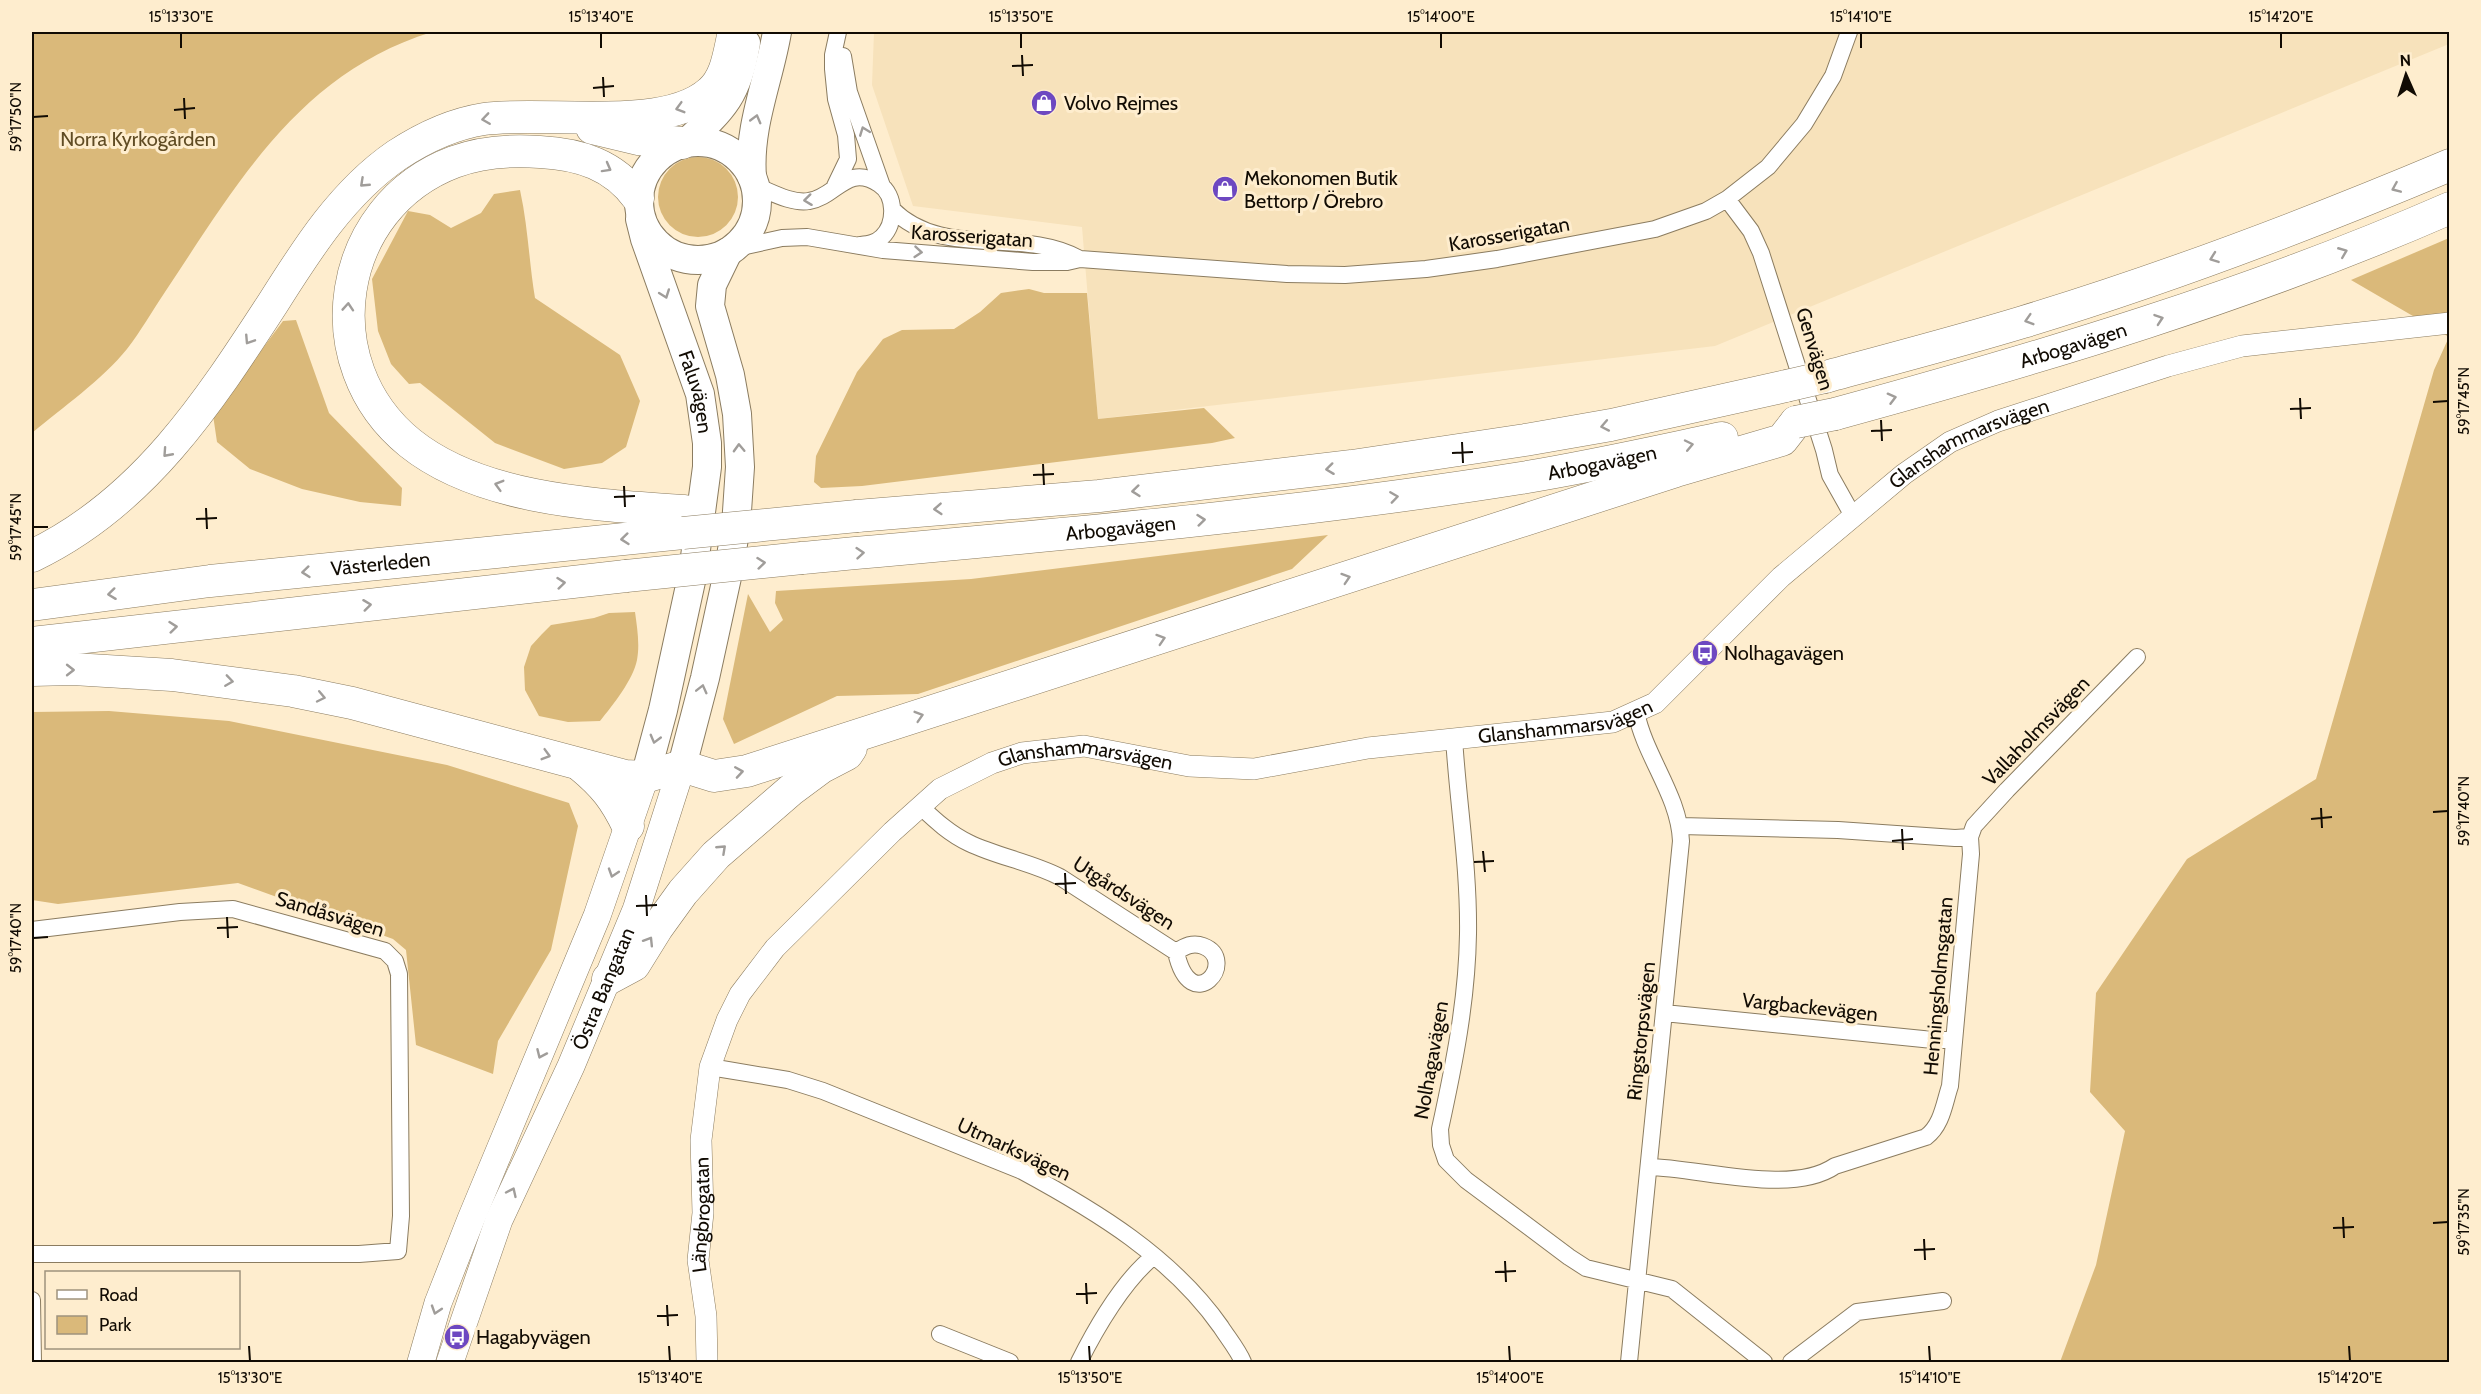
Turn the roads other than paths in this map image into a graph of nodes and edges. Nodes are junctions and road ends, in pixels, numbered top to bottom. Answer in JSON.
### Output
{"nodes":[{"id":1,"x":734,"y":32,"type":"edge"},
{"id":2,"x":747,"y":32,"type":"edge"},
{"id":3,"x":777,"y":32,"type":"edge"},
{"id":4,"x":1849,"y":32,"type":"edge"},
{"id":5,"x":838,"y":33,"type":"edge"},
{"id":6,"x":544,"y":118,"type":"junction"},
{"id":7,"x":684,"y":143,"type":"junction"},
{"id":8,"x":2450,"y":165,"type":"edge"},
{"id":9,"x":754,"y":182,"type":"junction"},
{"id":10,"x":836,"y":186,"type":"junction"},
{"id":11,"x":882,"y":186,"type":"junction"},
{"id":12,"x":1727,"y":199,"type":"junction"},
{"id":13,"x":639,"y":208,"type":"junction"},
{"id":14,"x":892,"y":208,"type":"junction"},
{"id":15,"x":2450,"y":208,"type":"edge"},
{"id":16,"x":860,"y":245,"type":"junction"},
{"id":17,"x":730,"y":251,"type":"junction"},
{"id":18,"x":1080,"y":259,"type":"junction"},
{"id":19,"x":2450,"y":323,"type":"edge"},
{"id":20,"x":1796,"y":422,"type":"junction"},
{"id":21,"x":857,"y":516,"type":"junction"},
{"id":22,"x":1853,"y":516,"type":"junction"},
{"id":23,"x":684,"y":522,"type":"junction"},
{"id":24,"x":731,"y":528,"type":"joint"},
{"id":25,"x":32,"y":555,"type":"edge"},
{"id":26,"x":714,"y":569,"type":"junction"},
{"id":27,"x":32,"y":605,"type":"edge"},
{"id":28,"x":32,"y":643,"type":"edge"},
{"id":29,"x":2137,"y":657,"type":"dead end"},
{"id":30,"x":32,"y":670,"type":"edge"},
{"id":31,"x":665,"y":701,"type":"junction"},
{"id":32,"x":1636,"y":712,"type":"junction"},
{"id":33,"x":863,"y":733,"type":"junction"},
{"id":34,"x":1454,"y":738,"type":"junction"},
{"id":35,"x":578,"y":764,"type":"junction"},
{"id":36,"x":682,"y":766,"type":"junction"},
{"id":37,"x":645,"y":777,"type":"junction"},
{"id":38,"x":921,"y":807,"type":"junction"},
{"id":39,"x":628,"y":826,"type":"junction"},
{"id":40,"x":1681,"y":826,"type":"junction"},
{"id":41,"x":1970,"y":837,"type":"junction"},
{"id":42,"x":32,"y":930,"type":"edge"},
{"id":43,"x":1176,"y":952,"type":"dead end"},
{"id":44,"x":608,"y":979,"type":"junction"},
{"id":45,"x":1664,"y":1013,"type":"junction"},
{"id":46,"x":1952,"y":1040,"type":"junction"},
{"id":47,"x":710,"y":1067,"type":"junction"},
{"id":48,"x":1649,"y":1167,"type":"junction"},
{"id":49,"x":32,"y":1254,"type":"edge"},
{"id":50,"x":1154,"y":1257,"type":"junction"},
{"id":51,"x":1637,"y":1280,"type":"junction"},
{"id":52,"x":32,"y":1300,"type":"edge"},
{"id":53,"x":1943,"y":1302,"type":"dead end"},
{"id":54,"x":940,"y":1334,"type":"dead end"},
{"id":55,"x":33,"y":1362,"type":"edge"},
{"id":56,"x":421,"y":1362,"type":"edge"},
{"id":57,"x":450,"y":1362,"type":"edge"},
{"id":58,"x":707,"y":1362,"type":"edge"},
{"id":59,"x":1010,"y":1362,"type":"edge"},
{"id":60,"x":1080,"y":1362,"type":"edge"},
{"id":61,"x":1243,"y":1362,"type":"edge"},
{"id":62,"x":1629,"y":1362,"type":"edge"},
{"id":63,"x":1764,"y":1362,"type":"edge"},
{"id":64,"x":1791,"y":1362,"type":"edge"}],
"edges":[{"from":1,"to":6,"type":"highway","one_way":true},
{"from":2,"to":7,"type":"highway"},
{"from":9,"to":3,"type":"highway","one_way":true},
{"from":4,"to":12,"type":"street","name":"Karosserigatan"},
{"from":5,"to":10,"type":"street"},
{"from":11,"to":5,"type":"street","name":"Karosserigatan","one_way":true},
{"from":6,"to":7,"type":"highway"},
{"from":6,"to":25,"type":"highway","one_way":true},
{"from":7,"to":9,"type":"highway"},
{"from":7,"to":13,"type":"highway"},
{"from":8,"to":21,"type":"highway","name":"Arbogavägen","one_way":true,"bridge":true},
{"from":10,"to":9,"type":"street","one_way":true},
{"from":9,"to":17,"type":"highway"},
{"from":10,"to":11,"type":"street"},
{"from":11,"to":14,"type":"street","name":"Karosserigatan"},
{"from":12,"to":18,"type":"street","name":"Karosserigatan"},
{"from":12,"to":22,"type":"street","name":"Genvägen"},
{"from":13,"to":17,"type":"highway"},
{"from":23,"to":13,"type":"highway","one_way":true},
{"from":13,"to":26,"type":"highway","name":"Faluvägen","one_way":true},
{"from":14,"to":16,"type":"street","name":"Karosserigatan"},
{"from":14,"to":18,"type":"street","name":"Karosserigatan"},
{"from":20,"to":15,"type":"highway","name":"Arbogavägen","one_way":true,"bridge":true},
{"from":16,"to":17,"type":"street","name":"Karosserigatan"},
{"from":16,"to":18,"type":"street","name":"Karosserigatan","one_way":true},
{"from":26,"to":17,"type":"highway","name":"Faluvägen","one_way":true},
{"from":19,"to":22,"type":"street","name":"Glanshammarsvägen"},
{"from":26,"to":20,"type":"highway","name":"Arbogavägen","one_way":true,"bridge":true},
{"from":33,"to":20,"type":"highway","one_way":true},
{"from":21,"to":23,"type":"highway","bridge":true},
{"from":21,"to":24,"type":"highway","name":"Arbogavägen","bridge":true},
{"from":22,"to":32,"type":"street","name":"Glanshammarsvägen"},
{"from":23,"to":24,"type":"highway","name":"Västerleden","bridge":true},
{"from":23,"to":27,"type":"highway","name":"Västerleden","one_way":true},
{"from":28,"to":26,"type":"highway","name":"Västerleden","one_way":true,"bridge":true},
{"from":26,"to":31,"type":"highway","name":"Östra Bangatan"},
{"from":36,"to":26,"type":"highway","name":"Östra Bangatan","one_way":true},
{"from":29,"to":41,"type":"street","name":"Vallaholmsvägen"},
{"from":30,"to":35,"type":"highway","one_way":true},
{"from":31,"to":36,"type":"highway"},
{"from":31,"to":37,"type":"highway","name":"Östra Bangatan","one_way":true},
{"from":32,"to":34,"type":"street","name":"Glanshammarsvägen"},
{"from":32,"to":40,"type":"street","name":"Ringstorpsvägen"},
{"from":36,"to":33,"type":"highway","one_way":true},
{"from":44,"to":33,"type":"highway","one_way":true},
{"from":34,"to":38,"type":"street","name":"Glanshammarsvägen"},
{"from":34,"to":51,"type":"street","name":"Nolhagavägen"},
{"from":35,"to":37,"type":"highway"},
{"from":35,"to":39,"type":"highway"},
{"from":36,"to":37,"type":"highway"},
{"from":36,"to":44,"type":"main road","name":"Östra Bangatan"},
{"from":37,"to":39,"type":"main road","name":"Östra Bangatan"},
{"from":38,"to":43,"type":"street","name":"Utgårdsvägen"},
{"from":38,"to":47,"type":"street","name":"Glanshammarsvägen"},
{"from":39,"to":56,"type":"main road","name":"Östra Bangatan","one_way":true},
{"from":40,"to":41,"type":"street"},
{"from":40,"to":45,"type":"street","name":"Ringstorpsvägen"},
{"from":41,"to":46,"type":"street","name":"Henningsholmsgatan"},
{"from":42,"to":49,"type":"street","name":"Sandåsvägen"},
{"from":57,"to":44,"type":"main road","name":"Östra Bangatan","one_way":true},
{"from":45,"to":46,"type":"street","name":"Vargbackevägen"},
{"from":45,"to":48,"type":"street","name":"Ringstorpsvägen"},
{"from":46,"to":48,"type":"street","name":"Henningsholmsgatan"},
{"from":47,"to":50,"type":"street","name":"Utmarksvägen"},
{"from":47,"to":58,"type":"street","name":"Längbrogatan"},
{"from":48,"to":51,"type":"street","name":"Ringstorpsvägen"},
{"from":50,"to":60,"type":"street"},
{"from":50,"to":61,"type":"street","name":"Utmarksvägen"},
{"from":51,"to":62,"type":"street","name":"Ringstorpsvägen"},
{"from":51,"to":63,"type":"street","name":"Nolhagavägen"},
{"from":52,"to":55,"type":"street"},
{"from":53,"to":64,"type":"street"},
{"from":54,"to":59,"type":"street"}]}
